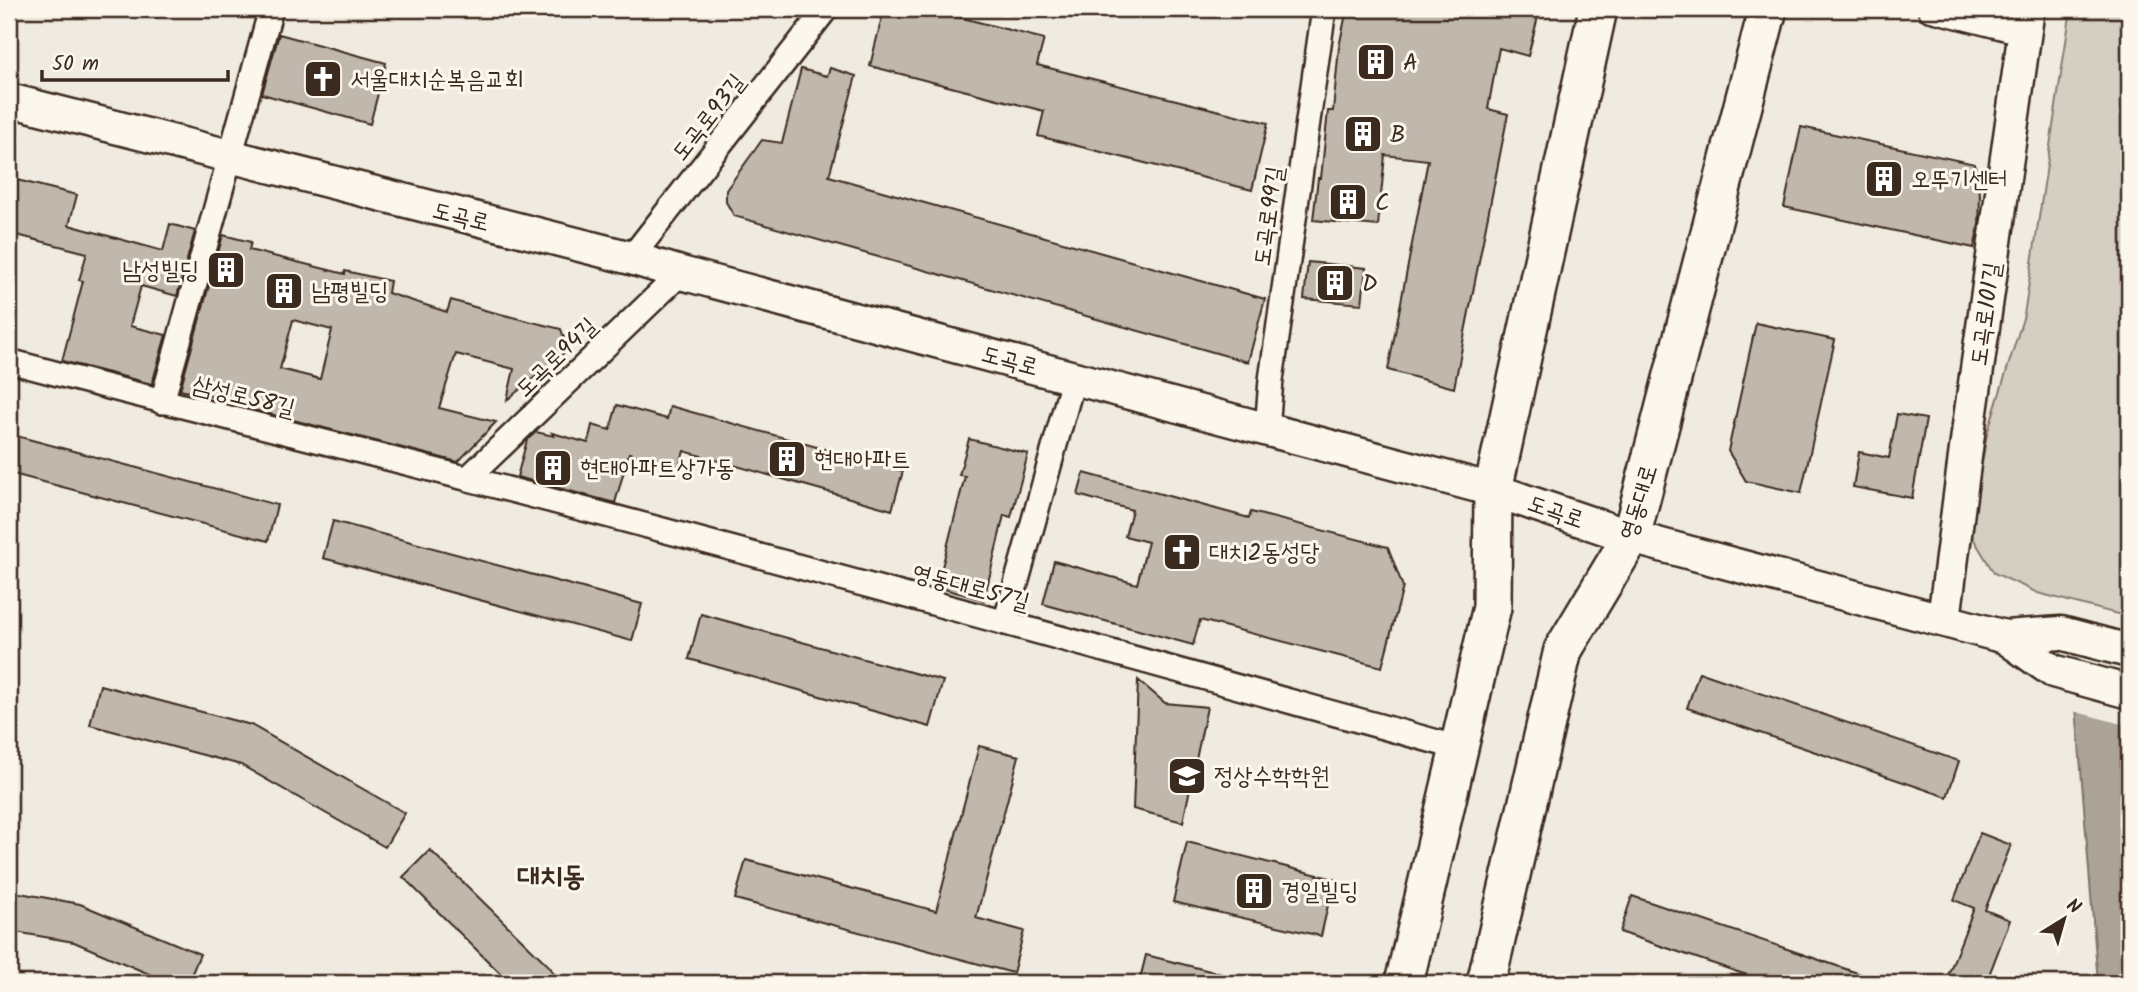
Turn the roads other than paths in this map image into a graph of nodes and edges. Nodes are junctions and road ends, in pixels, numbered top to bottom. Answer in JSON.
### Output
{"nodes":[{"id":1,"x":271,"y":9,"type":"edge"},
{"id":2,"x":826,"y":9,"type":"edge"},
{"id":3,"x":1324,"y":9,"type":"edge"},
{"id":4,"x":1598,"y":9,"type":"edge"},
{"id":5,"x":1768,"y":9,"type":"edge"},
{"id":6,"x":1930,"y":9,"type":"edge"},
{"id":7,"x":2026,"y":21,"type":"edge"},
{"id":8,"x":9,"y":100,"type":"edge"},
{"id":9,"x":229,"y":157,"type":"junction"},
{"id":10,"x":631,"y":258,"type":"junction"},
{"id":11,"x":681,"y":273,"type":"junction"},
{"id":12,"x":9,"y":361,"type":"edge"},
{"id":13,"x":1074,"y":377,"type":"junction"},
{"id":14,"x":162,"y":402,"type":"junction"},
{"id":15,"x":1267,"y":430,"type":"junction"},
{"id":16,"x":468,"y":478,"type":"junction"},
{"id":17,"x":1493,"y":490,"type":"junction"},
{"id":18,"x":1631,"y":537,"type":"junction"},
{"id":19,"x":1944,"y":619,"type":"junction"},
{"id":20,"x":1005,"y":623,"type":"junction"},
{"id":21,"x":2006,"y":637,"type":"junction"},
{"id":22,"x":2129,"y":651,"type":"edge"},
{"id":23,"x":2129,"y":692,"type":"edge"},
{"id":24,"x":1459,"y":748,"type":"junction"},
{"id":25,"x":1404,"y":983,"type":"edge"},
{"id":26,"x":1486,"y":983,"type":"edge"}],
"edges":[{"from":1,"to":9,"type":"street"},
{"from":2,"to":10,"type":"street","name":"도곡로93길"},
{"from":3,"to":15,"type":"street","name":"도곡로99길"},
{"from":4,"to":17,"type":"main road"},
{"from":5,"to":18,"type":"main road","name":"영동대로"},
{"from":6,"to":7,"type":"street"},
{"from":7,"to":19,"type":"main road","name":"도곡로101길"},
{"from":8,"to":9,"type":"main road","name":"도곡로"},
{"from":9,"to":10,"type":"main road","name":"도곡로"},
{"from":9,"to":14,"type":"street"},
{"from":10,"to":11,"type":"main road","name":"도곡로"},
{"from":11,"to":13,"type":"main road","name":"도곡로"},
{"from":11,"to":16,"type":"street","name":"도곡로94길"},
{"from":12,"to":14,"type":"street","name":"삼성로58길"},
{"from":13,"to":15,"type":"main road","name":"도곡로"},
{"from":13,"to":20,"type":"street"},
{"from":14,"to":16,"type":"street","name":"삼성로58길"},
{"from":15,"to":17,"type":"main road","name":"도곡로"},
{"from":16,"to":20,"type":"street","name":"영동대로57길"},
{"from":17,"to":18,"type":"main road","name":"도곡로"},
{"from":17,"to":24,"type":"main road"},
{"from":18,"to":19,"type":"main road","name":"도곡로"},
{"from":18,"to":26,"type":"main road","name":"영동대로"},
{"from":19,"to":21,"type":"main road","name":"도곡로"},
{"from":20,"to":24,"type":"street","name":"영동대로57길"},
{"from":21,"to":22,"type":"main road","name":"도곡로"},
{"from":21,"to":23,"type":"main road","name":"도곡로"},
{"from":24,"to":25,"type":"main road"}]}
